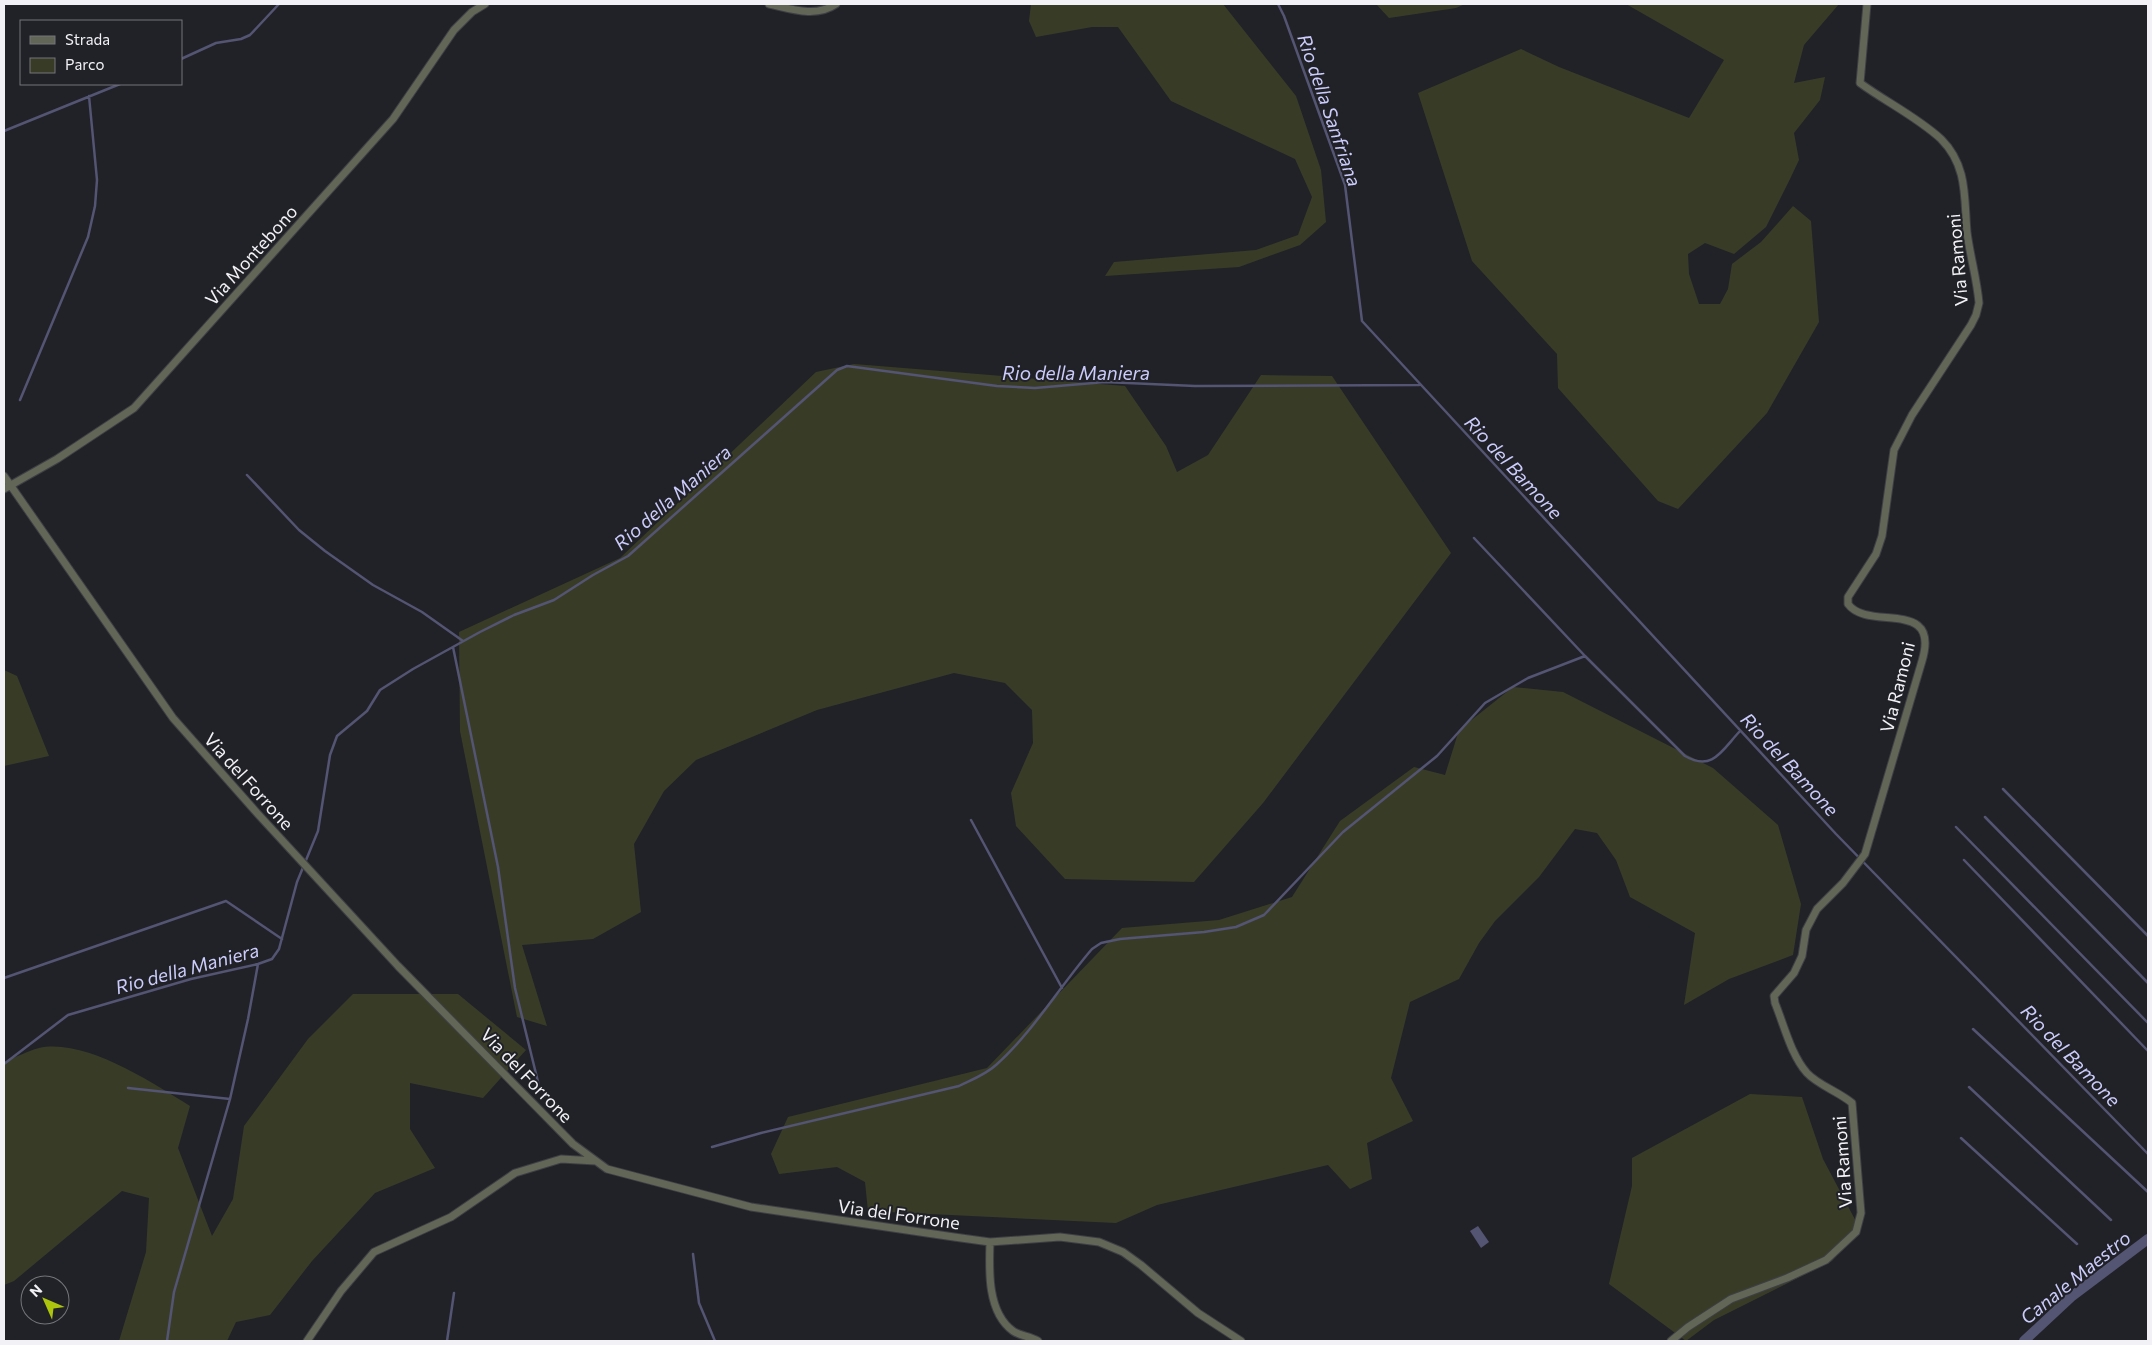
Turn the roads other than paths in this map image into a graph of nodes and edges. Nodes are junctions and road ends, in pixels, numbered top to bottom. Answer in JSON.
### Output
{"nodes":[{"id":1,"x":485,"y":4,"type":"edge"},
{"id":2,"x":769,"y":4,"type":"edge"},
{"id":3,"x":836,"y":4,"type":"edge"},
{"id":4,"x":1867,"y":4,"type":"edge"},
{"id":5,"x":4,"y":476,"type":"edge"},
{"id":6,"x":7,"y":487,"type":"edge"},
{"id":7,"x":596,"y":1161,"type":"junction"},
{"id":8,"x":990,"y":1242,"type":"junction"},
{"id":9,"x":306,"y":1341,"type":"edge"},
{"id":10,"x":1038,"y":1341,"type":"edge"},
{"id":11,"x":1241,"y":1341,"type":"edge"},
{"id":12,"x":1671,"y":1341,"type":"edge"}],
"edges":[{"from":1,"to":6,"type":"street","name":"Via Montebono"},
{"from":2,"to":3,"type":"street"},
{"from":4,"to":12,"type":"street","name":"Via Ramoni"},
{"from":5,"to":6,"type":"street","name":"Via del Forrone"},
{"from":6,"to":7,"type":"street","name":"Via del Forrone"},
{"from":7,"to":8,"type":"street","name":"Via del Forrone"},
{"from":7,"to":9,"type":"street"},
{"from":8,"to":10,"type":"street"},
{"from":8,"to":11,"type":"street","name":"Via del Forrone"}]}
